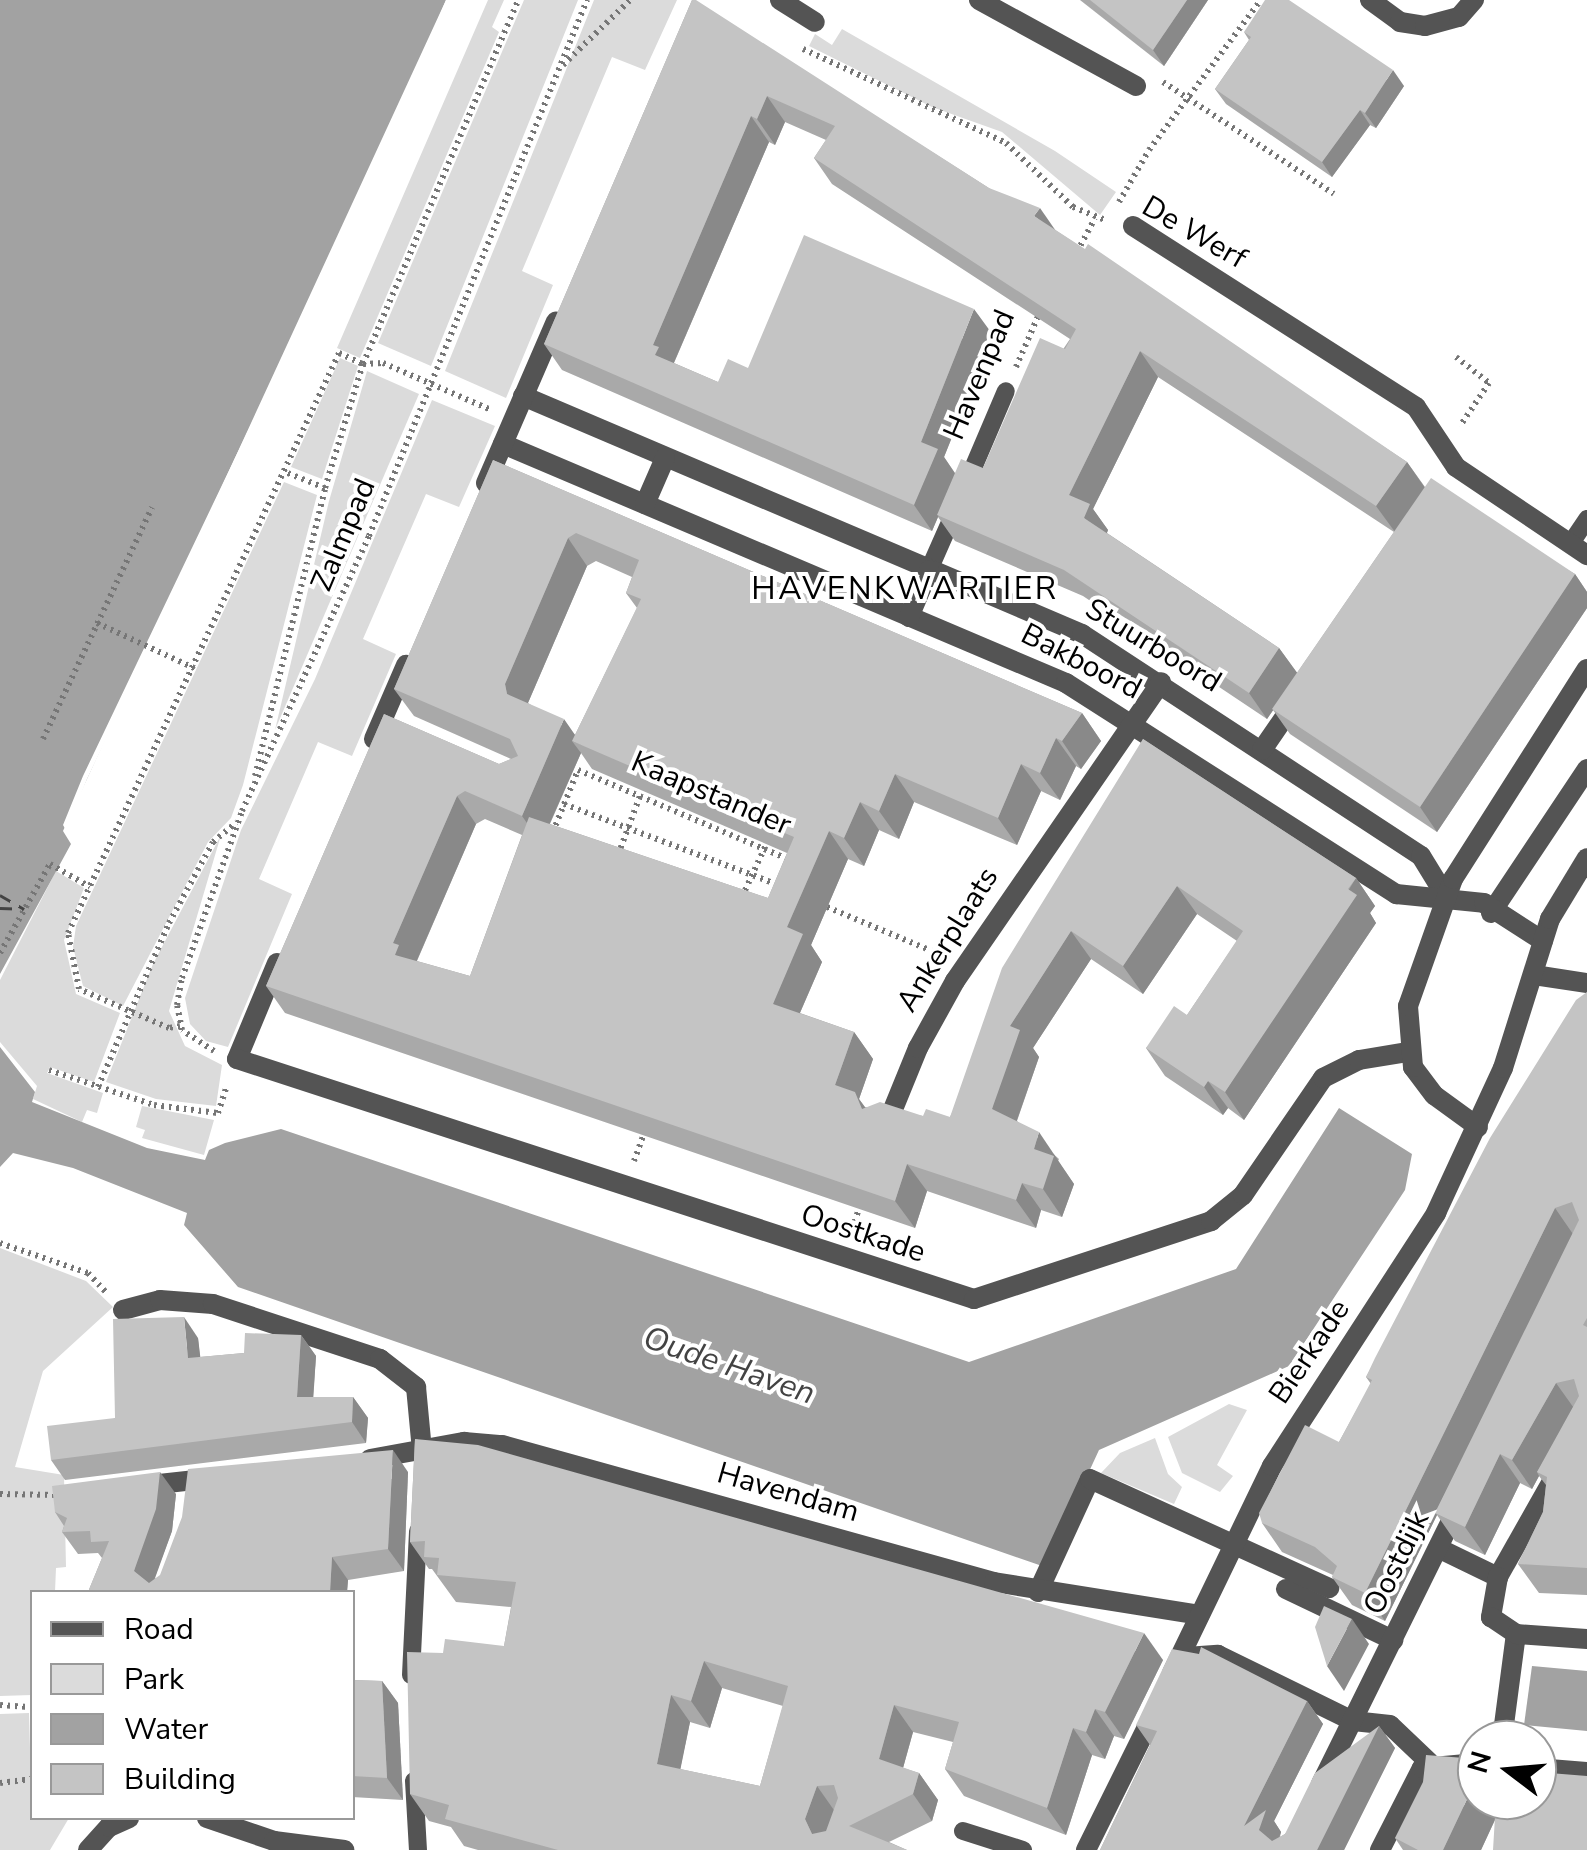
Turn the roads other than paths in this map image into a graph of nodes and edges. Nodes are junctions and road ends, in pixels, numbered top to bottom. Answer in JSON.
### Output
{"nodes":[{"id":1,"x":780,"y":0,"type":"edge"},
{"id":2,"x":979,"y":0,"type":"edge"},
{"id":3,"x":1370,"y":0,"type":"edge"},
{"id":4,"x":1474,"y":0,"type":"edge"},
{"id":5,"x":815,"y":22,"type":"road end"},
{"id":6,"x":1136,"y":86,"type":"road end"},
{"id":7,"x":1123,"y":224,"type":"road end"},
{"id":8,"x":562,"y":306,"type":"edge"},
{"id":9,"x":1006,"y":391,"type":"road end"},
{"id":10,"x":523,"y":396,"type":"junction"},
{"id":11,"x":503,"y":444,"type":"junction"},
{"id":12,"x":665,"y":458,"type":"junction"},
{"id":13,"x":479,"y":498,"type":"edge"},
{"id":14,"x":644,"y":504,"type":"junction"},
{"id":15,"x":1587,"y":519,"type":"edge"},
{"id":16,"x":1579,"y":549,"type":"edge"},
{"id":17,"x":929,"y":570,"type":"junction"},
{"id":18,"x":909,"y":617,"type":"junction"},
{"id":19,"x":415,"y":645,"type":"edge"},
{"id":20,"x":1587,"y":669,"type":"edge"},
{"id":21,"x":1161,"y":682,"type":"junction"},
{"id":22,"x":1306,"y":684,"type":"edge"},
{"id":23,"x":1134,"y":722,"type":"junction"},
{"id":24,"x":1262,"y":750,"type":"junction"},
{"id":25,"x":368,"y":754,"type":"edge"},
{"id":26,"x":1587,"y":768,"type":"edge"},
{"id":27,"x":1587,"y":858,"type":"edge"},
{"id":28,"x":1445,"y":895,"type":"junction"},
{"id":29,"x":1493,"y":910,"type":"junction"},
{"id":30,"x":1543,"y":941,"type":"junction"},
{"id":31,"x":283,"y":949,"type":"edge"},
{"id":32,"x":1534,"y":975,"type":"junction"},
{"id":33,"x":1587,"y":983,"type":"edge"},
{"id":34,"x":1408,"y":1052,"type":"junction"},
{"id":35,"x":888,"y":1124,"type":"edge"},
{"id":36,"x":1478,"y":1127,"type":"junction"},
{"id":37,"x":123,"y":1310,"type":"dead end"},
{"id":38,"x":1569,"y":1450,"type":"edge"},
{"id":39,"x":421,"y":1460,"type":"junction"},
{"id":40,"x":353,"y":1461,"type":"edge"},
{"id":41,"x":229,"y":1476,"type":"edge"},
{"id":42,"x":1473,"y":1476,"type":"edge"},
{"id":43,"x":191,"y":1480,"type":"junction"},
{"id":44,"x":116,"y":1488,"type":"edge"},
{"id":45,"x":192,"y":1502,"type":"edge"},
{"id":46,"x":419,"y":1510,"type":"edge"},
{"id":47,"x":1241,"y":1546,"type":"junction"},
{"id":48,"x":1438,"y":1548,"type":"junction"},
{"id":49,"x":1498,"y":1576,"type":"junction"},
{"id":50,"x":1263,"y":1578,"type":"dead end"},
{"id":51,"x":1330,"y":1588,"type":"edge"},
{"id":52,"x":1286,"y":1589,"type":"dead end"},
{"id":53,"x":1038,"y":1592,"type":"junction"},
{"id":54,"x":1200,"y":1615,"type":"junction"},
{"id":55,"x":1516,"y":1634,"type":"junction"},
{"id":56,"x":1587,"y":1639,"type":"edge"},
{"id":57,"x":1393,"y":1640,"type":"junction"},
{"id":58,"x":1179,"y":1658,"type":"junction"},
{"id":59,"x":410,"y":1702,"type":"edge"},
{"id":60,"x":1505,"y":1720,"type":"edge"},
{"id":61,"x":1353,"y":1721,"type":"junction"},
{"id":62,"x":1342,"y":1742,"type":"junction"},
{"id":63,"x":1366,"y":1753,"type":"edge"},
{"id":64,"x":1429,"y":1762,"type":"junction"},
{"id":65,"x":1457,"y":1763,"type":"edge"},
{"id":66,"x":412,"y":1764,"type":"edge"},
{"id":67,"x":1557,"y":1770,"type":"edge"},
{"id":68,"x":1587,"y":1772,"type":"edge"},
{"id":69,"x":1311,"y":1804,"type":"edge"},
{"id":70,"x":212,"y":1820,"type":"edge"},
{"id":71,"x":108,"y":1822,"type":"edge"},
{"id":72,"x":963,"y":1831,"type":"dead end"},
{"id":73,"x":294,"y":1847,"type":"edge"},
{"id":74,"x":88,"y":1850,"type":"edge"},
{"id":75,"x":344,"y":1850,"type":"edge"},
{"id":76,"x":418,"y":1850,"type":"edge"},
{"id":77,"x":1022,"y":1850,"type":"edge"},
{"id":78,"x":1086,"y":1850,"type":"edge"},
{"id":79,"x":1380,"y":1850,"type":"edge"}],
"edges":[{"from":1,"to":5,"type":"street"},
{"from":2,"to":6,"type":"street"},
{"from":3,"to":4,"type":"street"},
{"from":7,"to":16,"type":"street","name":"De Werf"},
{"from":8,"to":10,"type":"street"},
{"from":9,"to":17,"type":"lane","name":"Havenpad"},
{"from":10,"to":11,"type":"street"},
{"from":10,"to":12,"type":"street","name":"Stuurboord"},
{"from":11,"to":13,"type":"street"},
{"from":11,"to":14,"type":"street","name":"Bakboord"},
{"from":12,"to":14,"type":"street"},
{"from":12,"to":17,"type":"street","name":"Stuurboord"},
{"from":14,"to":18,"type":"street","name":"Bakboord"},
{"from":15,"to":16,"type":"lane"},
{"from":17,"to":18,"type":"street","name":"Havenpad"},
{"from":17,"to":21,"type":"street","name":"Stuurboord"},
{"from":18,"to":23,"type":"street","name":"Bakboord"},
{"from":19,"to":25,"type":"street"},
{"from":20,"to":28,"type":"street"},
{"from":21,"to":23,"type":"street","name":"Ankerplaats"},
{"from":21,"to":24,"type":"street","name":"Stuurboord"},
{"from":22,"to":24,"type":"street"},
{"from":23,"to":28,"type":"street","name":"Bakboord"},
{"from":23,"to":35,"type":"street","name":"Ankerplaats"},
{"from":24,"to":28,"type":"street","name":"Stuurboord"},
{"from":26,"to":29,"type":"street"},
{"from":27,"to":30,"type":"street","name":"Bierkade"},
{"from":28,"to":29,"type":"street"},
{"from":28,"to":34,"type":"street"},
{"from":29,"to":30,"type":"street"},
{"from":30,"to":32,"type":"street","name":"Bierkade"},
{"from":31,"to":34,"type":"street","name":"Oostkade"},
{"from":32,"to":33,"type":"street"},
{"from":32,"to":36,"type":"street","name":"Bierkade"},
{"from":34,"to":36,"type":"street"},
{"from":36,"to":47,"type":"street","name":"Bierkade"},
{"from":37,"to":39,"type":"street"},
{"from":38,"to":49,"type":"street"},
{"from":39,"to":40,"type":"street","name":"Havendam"},
{"from":39,"to":53,"type":"street","name":"Havendam"},
{"from":41,"to":43,"type":"street"},
{"from":42,"to":48,"type":"street","name":"Oostdijk"},
{"from":43,"to":44,"type":"street"},
{"from":43,"to":45,"type":"street"},
{"from":46,"to":59,"type":"lane"},
{"from":47,"to":50,"type":"street"},
{"from":47,"to":51,"type":"street"},
{"from":47,"to":53,"type":"street"},
{"from":47,"to":54,"type":"street","name":"Bierkade"},
{"from":48,"to":49,"type":"street"},
{"from":48,"to":57,"type":"street","name":"Oostdijk"},
{"from":49,"to":55,"type":"street"},
{"from":52,"to":57,"type":"street"},
{"from":53,"to":54,"type":"street","name":"Havendam"},
{"from":54,"to":58,"type":"street","name":"Bierkade"},
{"from":55,"to":56,"type":"street"},
{"from":55,"to":60,"type":"street"},
{"from":57,"to":61,"type":"street","name":"Oostdijk"},
{"from":58,"to":61,"type":"street"},
{"from":58,"to":78,"type":"street","name":"Bierkade"},
{"from":61,"to":62,"type":"street","name":"Oostdijk"},
{"from":61,"to":64,"type":"street"},
{"from":62,"to":63,"type":"street"},
{"from":62,"to":69,"type":"street","name":"Oostdijk"},
{"from":64,"to":65,"type":"street"},
{"from":64,"to":79,"type":"street"},
{"from":66,"to":76,"type":"lane"},
{"from":67,"to":68,"type":"street"},
{"from":70,"to":73,"type":"street"},
{"from":71,"to":74,"type":"street"},
{"from":72,"to":77,"type":"lane"},
{"from":73,"to":75,"type":"street"}]}
